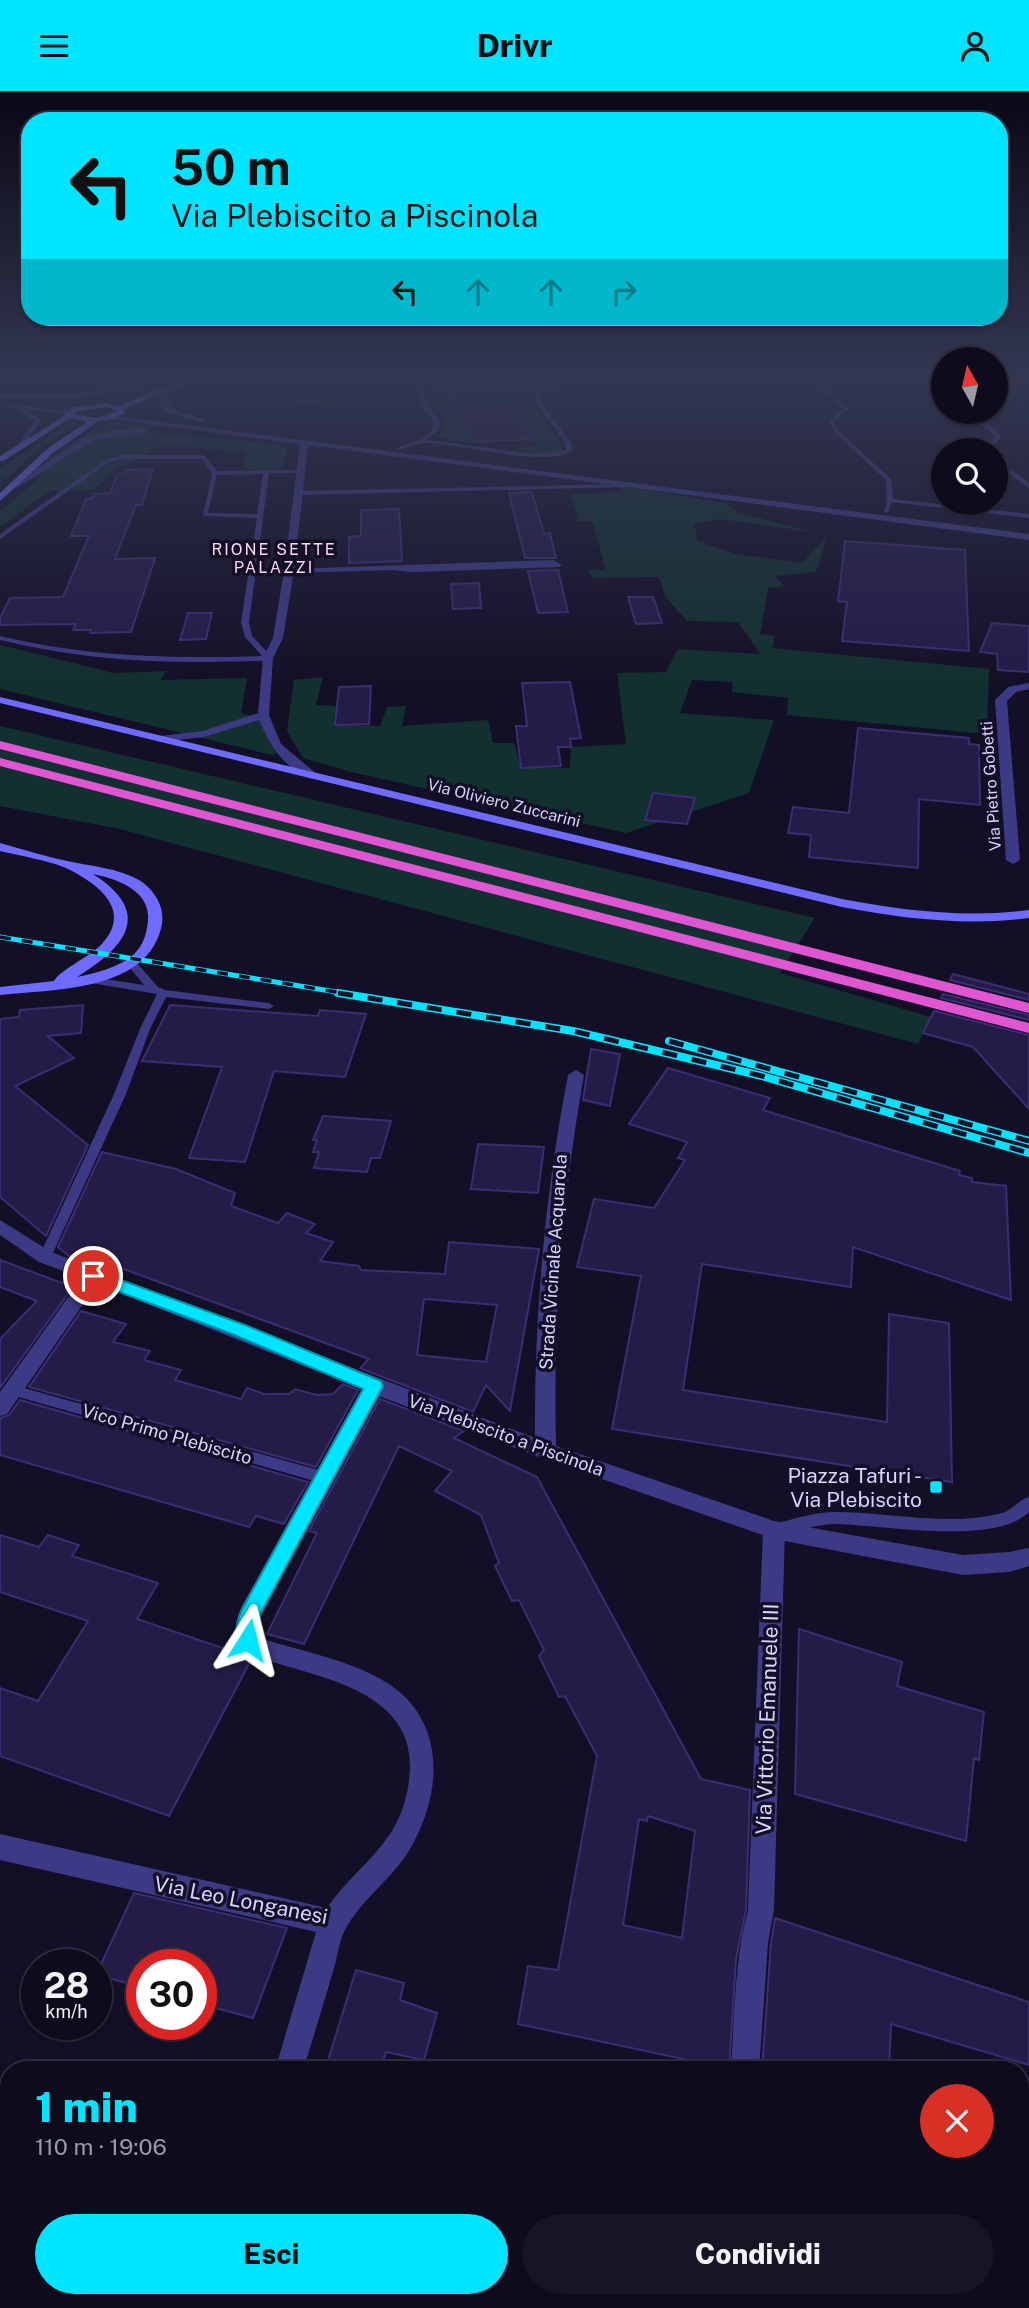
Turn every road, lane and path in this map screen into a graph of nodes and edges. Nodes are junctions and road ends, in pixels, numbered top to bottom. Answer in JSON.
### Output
{"nodes":[{"id":1,"x":22,"y":478,"type":"edge"},
{"id":2,"x":26,"y":478,"type":"edge"},
{"id":3,"x":83,"y":478,"type":"edge"},
{"id":4,"x":214,"y":478,"type":"edge"},
{"id":5,"x":265,"y":478,"type":"edge"},
{"id":6,"x":300,"y":478,"type":"edge"},
{"id":7,"x":576,"y":478,"type":"edge"},
{"id":8,"x":630,"y":478,"type":"edge"},
{"id":9,"x":888,"y":478,"type":"edge"},
{"id":10,"x":15,"y":485,"type":"junction"},
{"id":11,"x":626,"y":485,"type":"junction"},
{"id":12,"x":298,"y":493,"type":"junction"},
{"id":13,"x":0,"y":498,"type":"edge"},
{"id":14,"x":890,"y":500,"type":"junction"},
{"id":15,"x":886,"y":511,"type":"junction"},
{"id":16,"x":260,"y":516,"type":"junction"},
{"id":17,"x":1029,"y":516,"type":"edge"},
{"id":18,"x":1029,"y":529,"type":"edge"},
{"id":19,"x":0,"y":537,"type":"edge"},
{"id":20,"x":1029,"y":537,"type":"edge"},
{"id":21,"x":392,"y":568,"type":"junction"},
{"id":22,"x":289,"y":571,"type":"junction"},
{"id":23,"x":0,"y":638,"type":"edge"},
{"id":24,"x":268,"y":657,"type":"junction"},
{"id":25,"x":1029,"y":687,"type":"edge"},
{"id":26,"x":0,"y":700,"type":"edge"},
{"id":27,"x":263,"y":715,"type":"junction"},
{"id":28,"x":160,"y":739,"type":"junction"},
{"id":29,"x":0,"y":745,"type":"edge"},
{"id":30,"x":0,"y":762,"type":"edge"},
{"id":31,"x":312,"y":775,"type":"junction"},
{"id":32,"x":0,"y":847,"type":"edge"},
{"id":33,"x":1013,"y":860,"type":"dead end"},
{"id":34,"x":74,"y":867,"type":"junction"},
{"id":35,"x":1029,"y":914,"type":"edge"},
{"id":36,"x":1003,"y":918,"type":"junction"},
{"id":37,"x":1029,"y":922,"type":"edge"},
{"id":38,"x":799,"y":949,"type":"joint"},
{"id":39,"x":131,"y":963,"type":"junction"},
{"id":40,"x":91,"y":980,"type":"junction"},
{"id":41,"x":53,"y":983,"type":"junction"},
{"id":42,"x":0,"y":991,"type":"edge"},
{"id":43,"x":158,"y":991,"type":"junction"},
{"id":44,"x":269,"y":1006,"type":"dead end"},
{"id":45,"x":1029,"y":1008,"type":"edge"},
{"id":46,"x":1029,"y":1028,"type":"edge"},
{"id":47,"x":576,"y":1075,"type":"dead end"},
{"id":48,"x":3,"y":1233,"type":"edge"},
{"id":49,"x":45,"y":1257,"type":"junction"},
{"id":50,"x":93,"y":1276,"type":"junction"},
{"id":51,"x":374,"y":1386,"type":"junction"},
{"id":52,"x":13,"y":1390,"type":"junction"},
{"id":53,"x":0,"y":1408,"type":"edge"},
{"id":54,"x":546,"y":1451,"type":"junction"},
{"id":55,"x":322,"y":1477,"type":"junction"},
{"id":56,"x":1029,"y":1503,"type":"edge"},
{"id":57,"x":774,"y":1529,"type":"junction"},
{"id":58,"x":1029,"y":1557,"type":"edge"},
{"id":59,"x":0,"y":1847,"type":"edge"},
{"id":60,"x":334,"y":1923,"type":"junction"},
{"id":61,"x":292,"y":2061,"type":"edge"},
{"id":62,"x":746,"y":2061,"type":"edge"}],
"edges":[{"from":1,"to":10,"type":"main road"},
{"from":2,"to":10,"type":"street"},
{"from":3,"to":19,"type":"lane"},
{"from":4,"to":16,"type":"lane"},
{"from":5,"to":16,"type":"lane"},
{"from":6,"to":12,"type":"street"},
{"from":7,"to":11,"type":"street"},
{"from":8,"to":15,"type":"street"},
{"from":9,"to":14,"type":"lane"},
{"from":10,"to":13,"type":"main road"},
{"from":11,"to":12,"type":"lane"},
{"from":11,"to":20,"type":"street"},
{"from":12,"to":22,"type":"street"},
{"from":14,"to":15,"type":"lane"},
{"from":14,"to":17,"type":"lane"},
{"from":15,"to":18,"type":"street"},
{"from":16,"to":24,"type":"lane"},
{"from":21,"to":21,"type":"lane"},
{"from":21,"to":22,"type":"lane"},
{"from":22,"to":24,"type":"street"},
{"from":23,"to":24,"type":"lane"},
{"from":24,"to":27,"type":"street"},
{"from":25,"to":33,"type":"street","name":"Via Pietro Gobetti"},
{"from":26,"to":28,"type":"main road","name":"Via Oliviero Zuccarini"},
{"from":27,"to":28,"type":"street"},
{"from":27,"to":31,"type":"street"},
{"from":28,"to":31,"type":"main road","name":"Via Oliviero Zuccarini"},
{"from":29,"to":38,"type":"highway"},
{"from":30,"to":46,"type":"highway"},
{"from":31,"to":36,"type":"main road","name":"Via Oliviero Zuccarini"},
{"from":32,"to":34,"type":"main road"},
{"from":34,"to":39,"type":"main road"},
{"from":34,"to":41,"type":"main road"},
{"from":35,"to":36,"type":"main road","name":"Via Oliviero Zuccarini"},
{"from":36,"to":37,"type":"main road","name":"Via Oliviero Zuccarini"},
{"from":38,"to":45,"type":"highway"},
{"from":39,"to":40,"type":"main road"},
{"from":39,"to":43,"type":"lane"},
{"from":40,"to":41,"type":"main road"},
{"from":40,"to":43,"type":"lane"},
{"from":41,"to":42,"type":"main road"},
{"from":43,"to":44,"type":"lane"},
{"from":43,"to":49,"type":"lane"},
{"from":47,"to":54,"type":"street","name":"Strada Vicinale Acquarola"},
{"from":48,"to":49,"type":"street","name":"Via Plebiscito a Piscinola"},
{"from":49,"to":50,"type":"street","name":"Via Plebiscito a Piscinola"},
{"from":50,"to":51,"type":"street","name":"Via Plebiscito a Piscinola"},
{"from":50,"to":52,"type":"street"},
{"from":51,"to":54,"type":"street","name":"Via Plebiscito a Piscinola"},
{"from":51,"to":55,"type":"street"},
{"from":52,"to":53,"type":"street"},
{"from":52,"to":55,"type":"lane","name":"Vico Primo Plebiscito"},
{"from":54,"to":57,"type":"street","name":"Via Plebiscito a Piscinola"},
{"from":55,"to":60,"type":"street","name":"Via Leo Longanesi"},
{"from":56,"to":57,"type":"lane"},
{"from":57,"to":58,"type":"street","name":"Via Plebiscito a Piscinola"},
{"from":57,"to":62,"type":"street","name":"Via Vittorio Emanuele III"},
{"from":59,"to":60,"type":"street","name":"Via Leo Longanesi"},
{"from":60,"to":61,"type":"street"}]}
